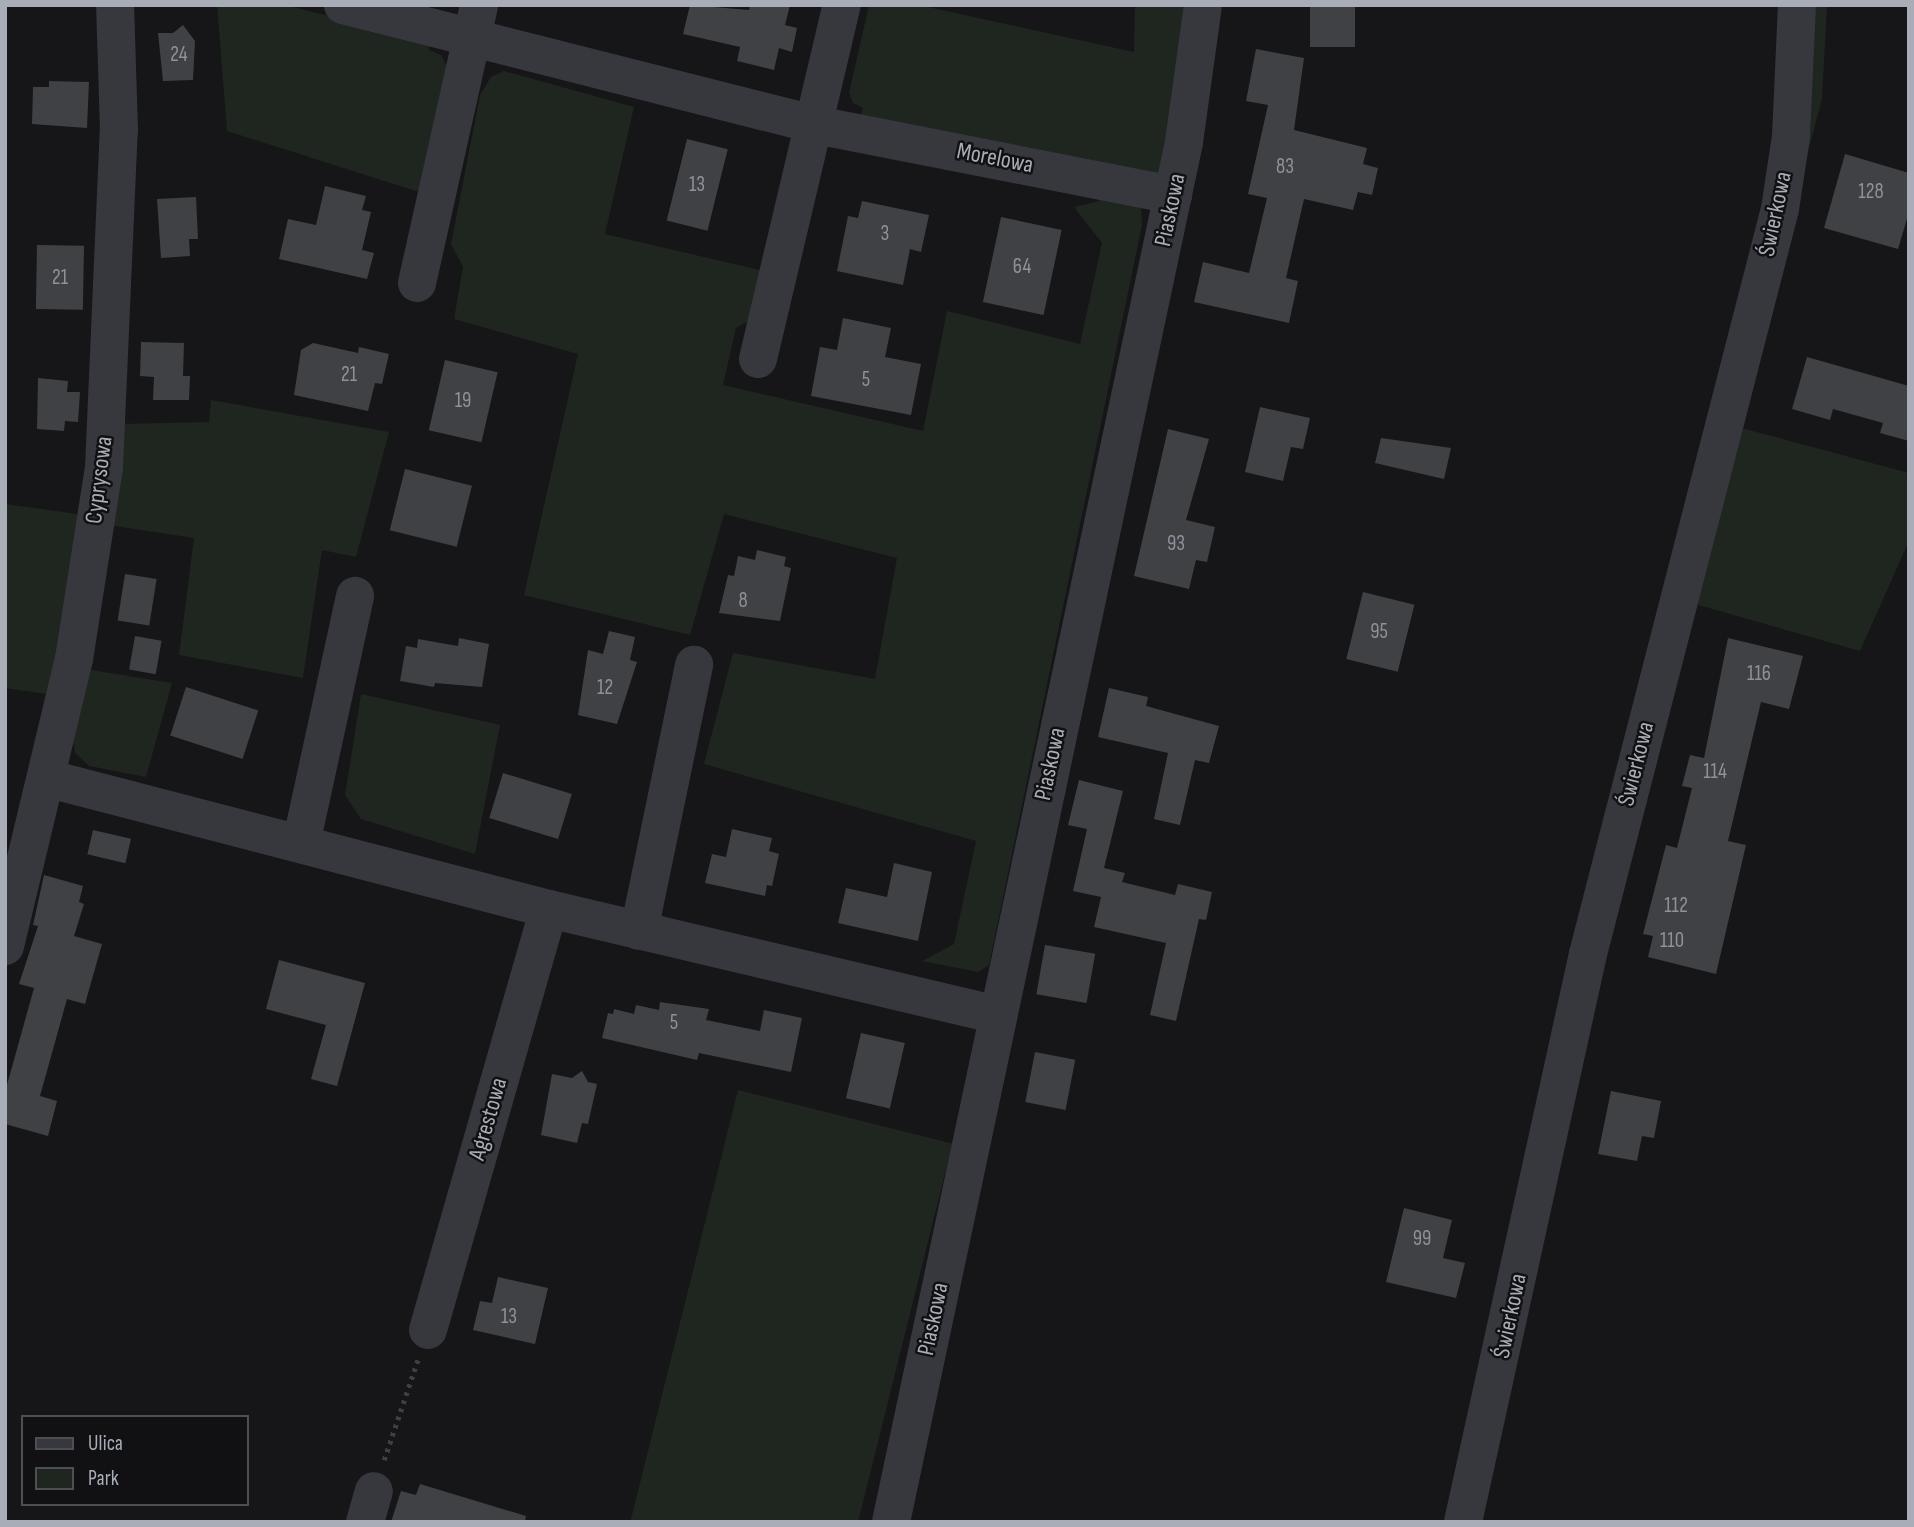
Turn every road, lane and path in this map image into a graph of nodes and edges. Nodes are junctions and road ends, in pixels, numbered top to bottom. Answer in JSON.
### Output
{"nodes":[{"id":1,"x":115,"y":5,"type":"edge"},
{"id":2,"x":343,"y":5,"type":"edge"},
{"id":3,"x":842,"y":5,"type":"edge"},
{"id":4,"x":1203,"y":5,"type":"edge"},
{"id":5,"x":1797,"y":5,"type":"edge"},
{"id":6,"x":475,"y":21,"type":"edge"},
{"id":7,"x":816,"y":125,"type":"junction"},
{"id":8,"x":1173,"y":195,"type":"junction"},
{"id":9,"x":417,"y":283,"type":"dead end"},
{"id":10,"x":758,"y":359,"type":"dead end"},
{"id":11,"x":355,"y":596,"type":"dead end"},
{"id":12,"x":694,"y":665,"type":"dead end"},
{"id":13,"x":46,"y":778,"type":"junction"},
{"id":14,"x":301,"y":844,"type":"junction"},
{"id":15,"x":549,"y":909,"type":"junction"},
{"id":16,"x":639,"y":931,"type":"junction"},
{"id":17,"x":5,"y":946,"type":"edge"},
{"id":18,"x":996,"y":1015,"type":"junction"},
{"id":19,"x":428,"y":1330,"type":"joint"},
{"id":20,"x":369,"y":1506,"type":"edge"},
{"id":21,"x":891,"y":1522,"type":"edge"},
{"id":22,"x":1463,"y":1522,"type":"edge"}],
"edges":[{"from":1,"to":13,"type":"street","name":"Cyprysowa"},
{"from":2,"to":6,"type":"street","name":"Morelowa"},
{"from":3,"to":7,"type":"street"},
{"from":4,"to":8,"type":"street","name":"Piaskowa"},
{"from":5,"to":22,"type":"street","name":"Świerkowa"},
{"from":6,"to":7,"type":"street","name":"Morelowa"},
{"from":6,"to":9,"type":"street"},
{"from":7,"to":8,"type":"street","name":"Morelowa"},
{"from":7,"to":10,"type":"street"},
{"from":8,"to":18,"type":"street","name":"Piaskowa"},
{"from":11,"to":14,"type":"street"},
{"from":12,"to":16,"type":"street"},
{"from":13,"to":14,"type":"street"},
{"from":13,"to":17,"type":"street","name":"Cyprysowa"},
{"from":14,"to":15,"type":"street"},
{"from":15,"to":16,"type":"street"},
{"from":15,"to":19,"type":"street","name":"Agrestowa"},
{"from":16,"to":18,"type":"street"},
{"from":18,"to":21,"type":"street","name":"Piaskowa"},
{"from":19,"to":20,"type":"path"}]}
